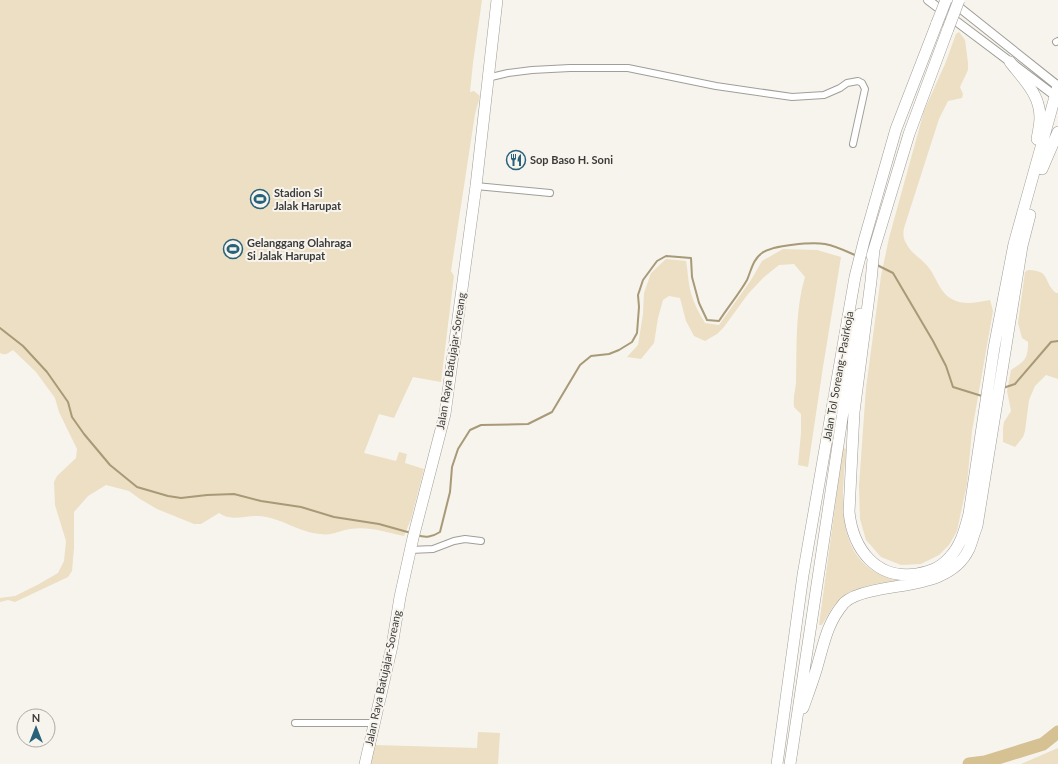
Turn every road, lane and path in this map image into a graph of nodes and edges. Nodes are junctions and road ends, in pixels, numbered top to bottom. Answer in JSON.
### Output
{"nodes":[{"id":1,"x":496,"y":0,"type":"edge"},
{"id":2,"x":928,"y":0,"type":"edge"},
{"id":3,"x":946,"y":0,"type":"edge"},
{"id":4,"x":950,"y":0,"type":"edge"},
{"id":5,"x":959,"y":0,"type":"edge"},
{"id":6,"x":1010,"y":62,"type":"junction"},
{"id":7,"x":487,"y":78,"type":"junction"},
{"id":8,"x":1057,"y":92,"type":"edge"},
{"id":9,"x":1058,"y":108,"type":"edge"},
{"id":10,"x":1058,"y":132,"type":"edge"},
{"id":11,"x":853,"y":144,"type":"dead end"},
{"id":12,"x":1042,"y":169,"type":"junction"},
{"id":13,"x":476,"y":186,"type":"junction"},
{"id":14,"x":1029,"y":191,"type":"junction"},
{"id":15,"x":550,"y":193,"type":"dead end"},
{"id":16,"x":864,"y":279,"type":"junction"},
{"id":17,"x":989,"y":413,"type":"junction"},
{"id":18,"x":481,"y":541,"type":"dead end"},
{"id":19,"x":410,"y":550,"type":"junction"},
{"id":20,"x":295,"y":723,"type":"dead end"},
{"id":21,"x":374,"y":723,"type":"junction"},
{"id":22,"x":794,"y":733,"type":"junction"},
{"id":23,"x":777,"y":762,"type":"edge"},
{"id":24,"x":790,"y":762,"type":"edge"},
{"id":25,"x":365,"y":764,"type":"edge"}],
"edges":[{"from":1,"to":7,"type":"highway","name":"Jalan Raya Batujajar-Soreang"},
{"from":2,"to":6,"type":"street"},
{"from":3,"to":16,"type":"highway","name":"Jalan Tol Soreang–Pasirkoja","bridge":true},
{"from":4,"to":8,"type":"street"},
{"from":5,"to":16,"type":"highway","bridge":true},
{"from":6,"to":8,"type":"street"},
{"from":6,"to":14,"type":"highway"},
{"from":7,"to":11,"type":"street"},
{"from":7,"to":13,"type":"highway","name":"Jalan Raya Batujajar-Soreang"},
{"from":8,"to":14,"type":"highway"},
{"from":9,"to":12,"type":"highway"},
{"from":10,"to":12,"type":"highway"},
{"from":12,"to":17,"type":"highway"},
{"from":13,"to":15,"type":"street"},
{"from":13,"to":19,"type":"highway","name":"Jalan Raya Batujajar-Soreang"},
{"from":14,"to":17,"type":"highway"},
{"from":16,"to":17,"type":"highway"},
{"from":16,"to":22,"type":"highway","name":"Jalan Tol Soreang–Pasirkoja"},
{"from":16,"to":23,"type":"highway","name":"Jalan Tol Soreang–Pasirkoja"},
{"from":17,"to":22,"type":"highway"},
{"from":18,"to":19,"type":"street"},
{"from":19,"to":21,"type":"highway","name":"Jalan Raya Batujajar-Soreang"},
{"from":20,"to":21,"type":"street"},
{"from":21,"to":25,"type":"highway","name":"Jalan Raya Batujajar-Soreang"},
{"from":22,"to":24,"type":"highway","name":"Jalan Tol Soreang–Pasirkoja"}]}
